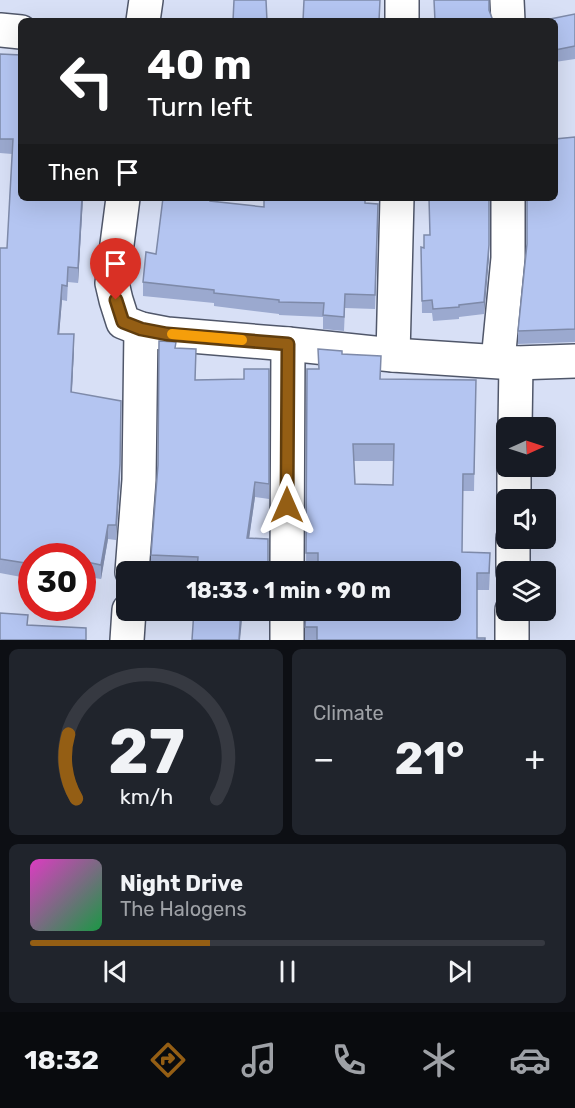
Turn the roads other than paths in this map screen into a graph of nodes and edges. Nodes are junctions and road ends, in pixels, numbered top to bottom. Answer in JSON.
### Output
{"nodes":[{"id":1,"x":146,"y":0,"type":"edge"},
{"id":2,"x":402,"y":0,"type":"edge"},
{"id":3,"x":507,"y":0,"type":"edge"},
{"id":4,"x":143,"y":18,"type":"edge"},
{"id":5,"x":402,"y":18,"type":"edge"},
{"id":6,"x":508,"y":18,"type":"edge"},
{"id":7,"x":0,"y":30,"type":"edge"},
{"id":8,"x":18,"y":32,"type":"edge"},
{"id":9,"x":123,"y":201,"type":"edge"},
{"id":10,"x":397,"y":201,"type":"edge"},
{"id":11,"x":508,"y":201,"type":"edge"},
{"id":12,"x":141,"y":329,"type":"junction"},
{"id":13,"x":288,"y":344,"type":"junction"},
{"id":14,"x":393,"y":355,"type":"junction"},
{"id":15,"x":575,"y":361,"type":"edge"},
{"id":16,"x":507,"y":362,"type":"junction"},
{"id":17,"x":514,"y":417,"type":"edge"},
{"id":18,"x":133,"y":561,"type":"edge"},
{"id":19,"x":287,"y":561,"type":"edge"},
{"id":20,"x":128,"y":621,"type":"edge"},
{"id":21,"x":287,"y":621,"type":"edge"},
{"id":22,"x":512,"y":621,"type":"edge"},
{"id":23,"x":127,"y":640,"type":"edge"},
{"id":24,"x":287,"y":640,"type":"edge"},
{"id":25,"x":512,"y":640,"type":"edge"}],
"edges":[{"from":1,"to":4,"type":"street"},
{"from":2,"to":5,"type":"street"},
{"from":3,"to":6,"type":"street"},
{"from":7,"to":8,"type":"street"},
{"from":9,"to":12,"type":"street"},
{"from":10,"to":14,"type":"street"},
{"from":11,"to":16,"type":"street"},
{"from":12,"to":13,"type":"street"},
{"from":12,"to":18,"type":"street"},
{"from":13,"to":14,"type":"street"},
{"from":13,"to":19,"type":"street"},
{"from":14,"to":16,"type":"street"},
{"from":15,"to":16,"type":"street"},
{"from":16,"to":17,"type":"street"},
{"from":20,"to":23,"type":"street"},
{"from":21,"to":24,"type":"street"},
{"from":22,"to":25,"type":"street"}]}
